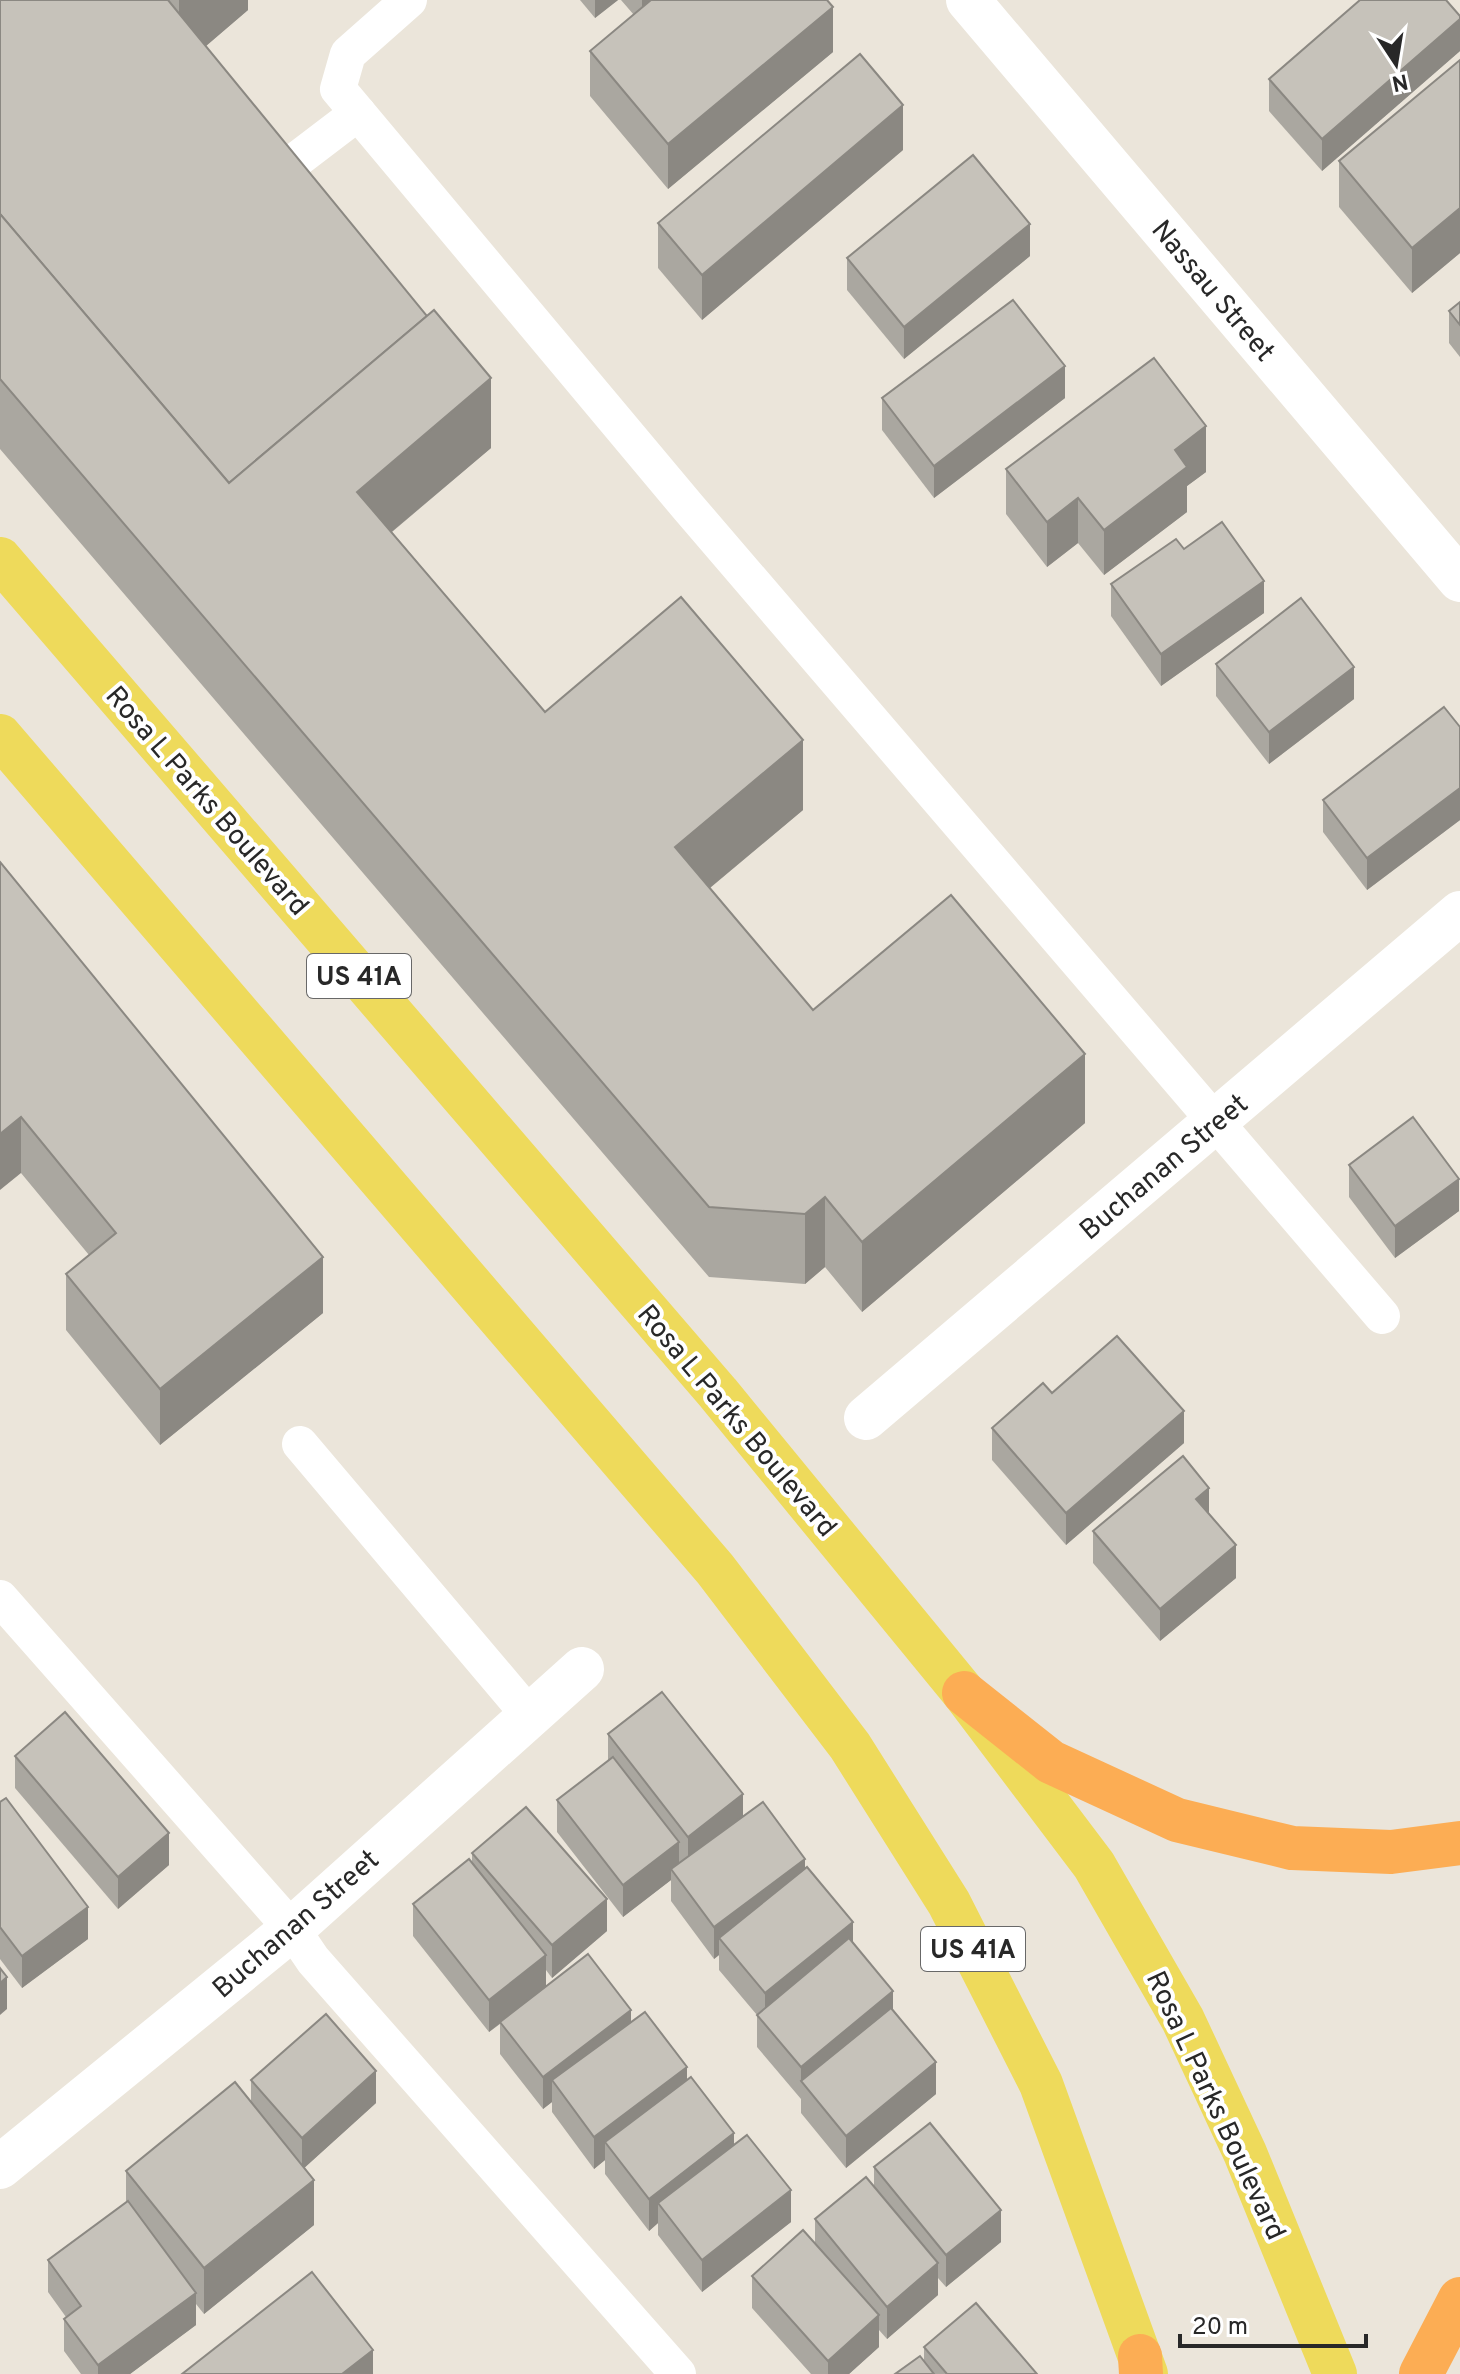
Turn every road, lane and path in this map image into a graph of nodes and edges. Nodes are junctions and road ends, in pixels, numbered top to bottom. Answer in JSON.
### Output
{"nodes":[{"id":1,"x":409,"y":0,"type":"edge"},
{"id":2,"x":968,"y":0,"type":"edge"},
{"id":3,"x":358,"y":113,"type":"junction"},
{"id":4,"x":270,"y":180,"type":"edge"},
{"id":5,"x":0,"y":559,"type":"edge"},
{"id":6,"x":1460,"y":580,"type":"edge"},
{"id":7,"x":0,"y":736,"type":"edge"},
{"id":8,"x":1460,"y":913,"type":"edge"},
{"id":9,"x":1214,"y":1122,"type":"junction"},
{"id":10,"x":1382,"y":1316,"type":"dead end"},
{"id":11,"x":866,"y":1418,"type":"dead end"},
{"id":12,"x":300,"y":1444,"type":"dead end"},
{"id":13,"x":0,"y":1598,"type":"edge"},
{"id":14,"x":582,"y":1669,"type":"dead end"},
{"id":15,"x":964,"y":1693,"type":"junction"},
{"id":16,"x":530,"y":1716,"type":"junction"},
{"id":17,"x":1460,"y":1843,"type":"edge"},
{"id":18,"x":292,"y":1929,"type":"junction"},
{"id":19,"x":0,"y":2167,"type":"edge"},
{"id":20,"x":1460,"y":2299,"type":"edge"},
{"id":21,"x":1142,"y":2368,"type":"edge"},
{"id":22,"x":678,"y":2374,"type":"edge"},
{"id":23,"x":1335,"y":2374,"type":"edge"},
{"id":24,"x":1421,"y":2374,"type":"edge"}],
"edges":[{"from":1,"to":3,"type":"lane"},
{"from":2,"to":6,"type":"street","name":"Nassau Street"},
{"from":3,"to":4,"type":"lane"},
{"from":3,"to":9,"type":"lane"},
{"from":5,"to":15,"type":"main road","name":"Rosa L Parks Boulevard","number":"US 41A"},
{"from":7,"to":21,"type":"main road","number":"US 41A"},
{"from":8,"to":9,"type":"street","name":"Buchanan Street"},
{"from":9,"to":10,"type":"lane"},
{"from":9,"to":11,"type":"street","name":"Buchanan Street"},
{"from":12,"to":16,"type":"lane"},
{"from":13,"to":18,"type":"lane"},
{"from":14,"to":16,"type":"street","name":"Buchanan Street"},
{"from":15,"to":17,"type":"highway"},
{"from":15,"to":23,"type":"main road","name":"Rosa L Parks Boulevard","number":"US 41A"},
{"from":16,"to":18,"type":"street","name":"Buchanan Street"},
{"from":18,"to":19,"type":"street","name":"Buchanan Street"},
{"from":18,"to":22,"type":"lane"},
{"from":20,"to":24,"type":"highway"}]}
